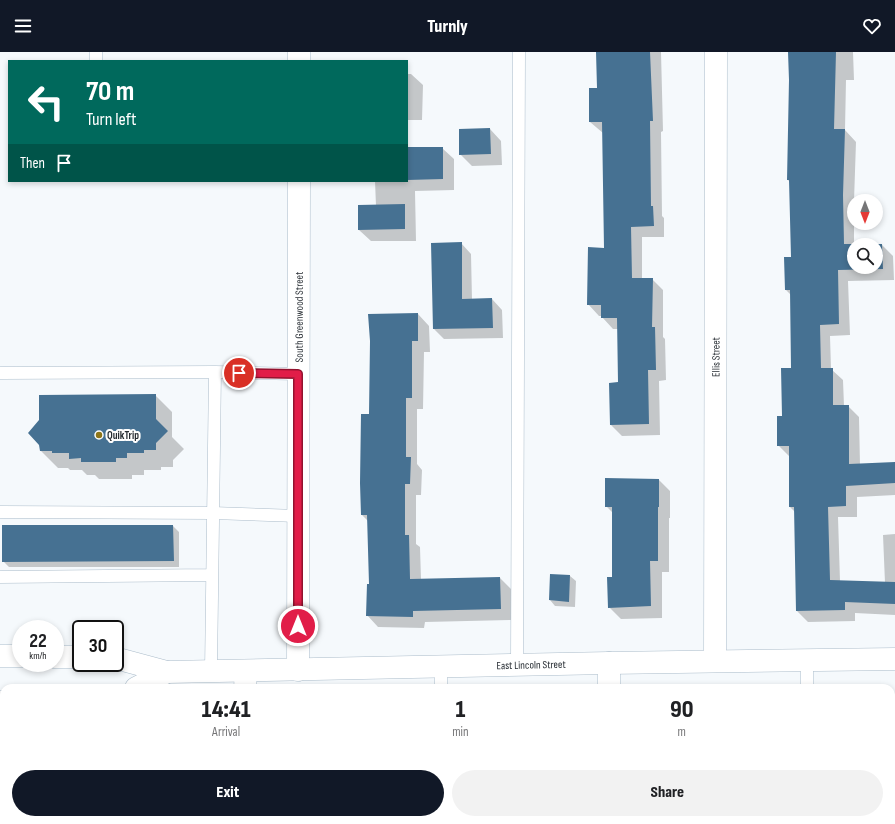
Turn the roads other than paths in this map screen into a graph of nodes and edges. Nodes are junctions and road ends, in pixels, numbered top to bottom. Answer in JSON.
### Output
{"nodes":[{"id":1,"x":519,"y":52,"type":"edge"},
{"id":2,"x":716,"y":52,"type":"edge"},
{"id":3,"x":299,"y":182,"type":"edge"},
{"id":4,"x":215,"y":372,"type":"junction"},
{"id":5,"x":0,"y":373,"type":"edge"},
{"id":6,"x":298,"y":374,"type":"junction"},
{"id":7,"x":0,"y":512,"type":"edge"},
{"id":8,"x":213,"y":513,"type":"junction"},
{"id":9,"x":298,"y":516,"type":"junction"},
{"id":10,"x":212,"y":576,"type":"junction"},
{"id":11,"x":0,"y":577,"type":"edge"},
{"id":12,"x":0,"y":656,"type":"edge"},
{"id":13,"x":12,"y":656,"type":"edge"},
{"id":14,"x":895,"y":659,"type":"edge"},
{"id":15,"x":715,"y":661,"type":"junction"},
{"id":16,"x":807,"y":661,"type":"junction"},
{"id":17,"x":124,"y":662,"type":"edge"},
{"id":18,"x":609,"y":663,"type":"junction"},
{"id":19,"x":517,"y":665,"type":"junction"},
{"id":20,"x":441,"y":667,"type":"junction"},
{"id":21,"x":298,"y":670,"type":"junction"},
{"id":22,"x":211,"y":671,"type":"junction"},
{"id":23,"x":167,"y":680,"type":"edge"},
{"id":24,"x":245,"y":680,"type":"edge"},
{"id":25,"x":152,"y":684,"type":"edge"},
{"id":26,"x":441,"y":684,"type":"edge"},
{"id":27,"x":609,"y":684,"type":"edge"},
{"id":28,"x":807,"y":684,"type":"edge"}],
"edges":[{"from":1,"to":19,"type":"lane"},
{"from":2,"to":15,"type":"street","name":"Ellis Street"},
{"from":3,"to":6,"type":"street","name":"South Greenwood Street"},
{"from":4,"to":5,"type":"lane"},
{"from":4,"to":6,"type":"lane"},
{"from":4,"to":8,"type":"lane"},
{"from":6,"to":9,"type":"street","name":"South Greenwood Street"},
{"from":7,"to":8,"type":"lane"},
{"from":8,"to":9,"type":"lane"},
{"from":8,"to":10,"type":"lane"},
{"from":9,"to":21,"type":"street","name":"South Greenwood Street"},
{"from":10,"to":11,"type":"lane"},
{"from":10,"to":22,"type":"lane"},
{"from":12,"to":13,"type":"street"},
{"from":14,"to":16,"type":"street","name":"East Lincoln Street"},
{"from":15,"to":16,"type":"street","name":"East Lincoln Street"},
{"from":15,"to":18,"type":"street","name":"East Lincoln Street"},
{"from":16,"to":28,"type":"lane"},
{"from":17,"to":23,"type":"street","name":"East Lincoln Street"},
{"from":18,"to":19,"type":"street","name":"East Lincoln Street"},
{"from":18,"to":27,"type":"street"},
{"from":19,"to":20,"type":"street","name":"East Lincoln Street"},
{"from":20,"to":21,"type":"street","name":"East Lincoln Street"},
{"from":20,"to":26,"type":"lane"},
{"from":21,"to":24,"type":"street","name":"East Lincoln Street"},
{"from":22,"to":23,"type":"street","name":"East Lincoln Street"},
{"from":22,"to":24,"type":"street","name":"East Lincoln Street"},
{"from":23,"to":25,"type":"street","name":"East Lincoln Street"}]}
